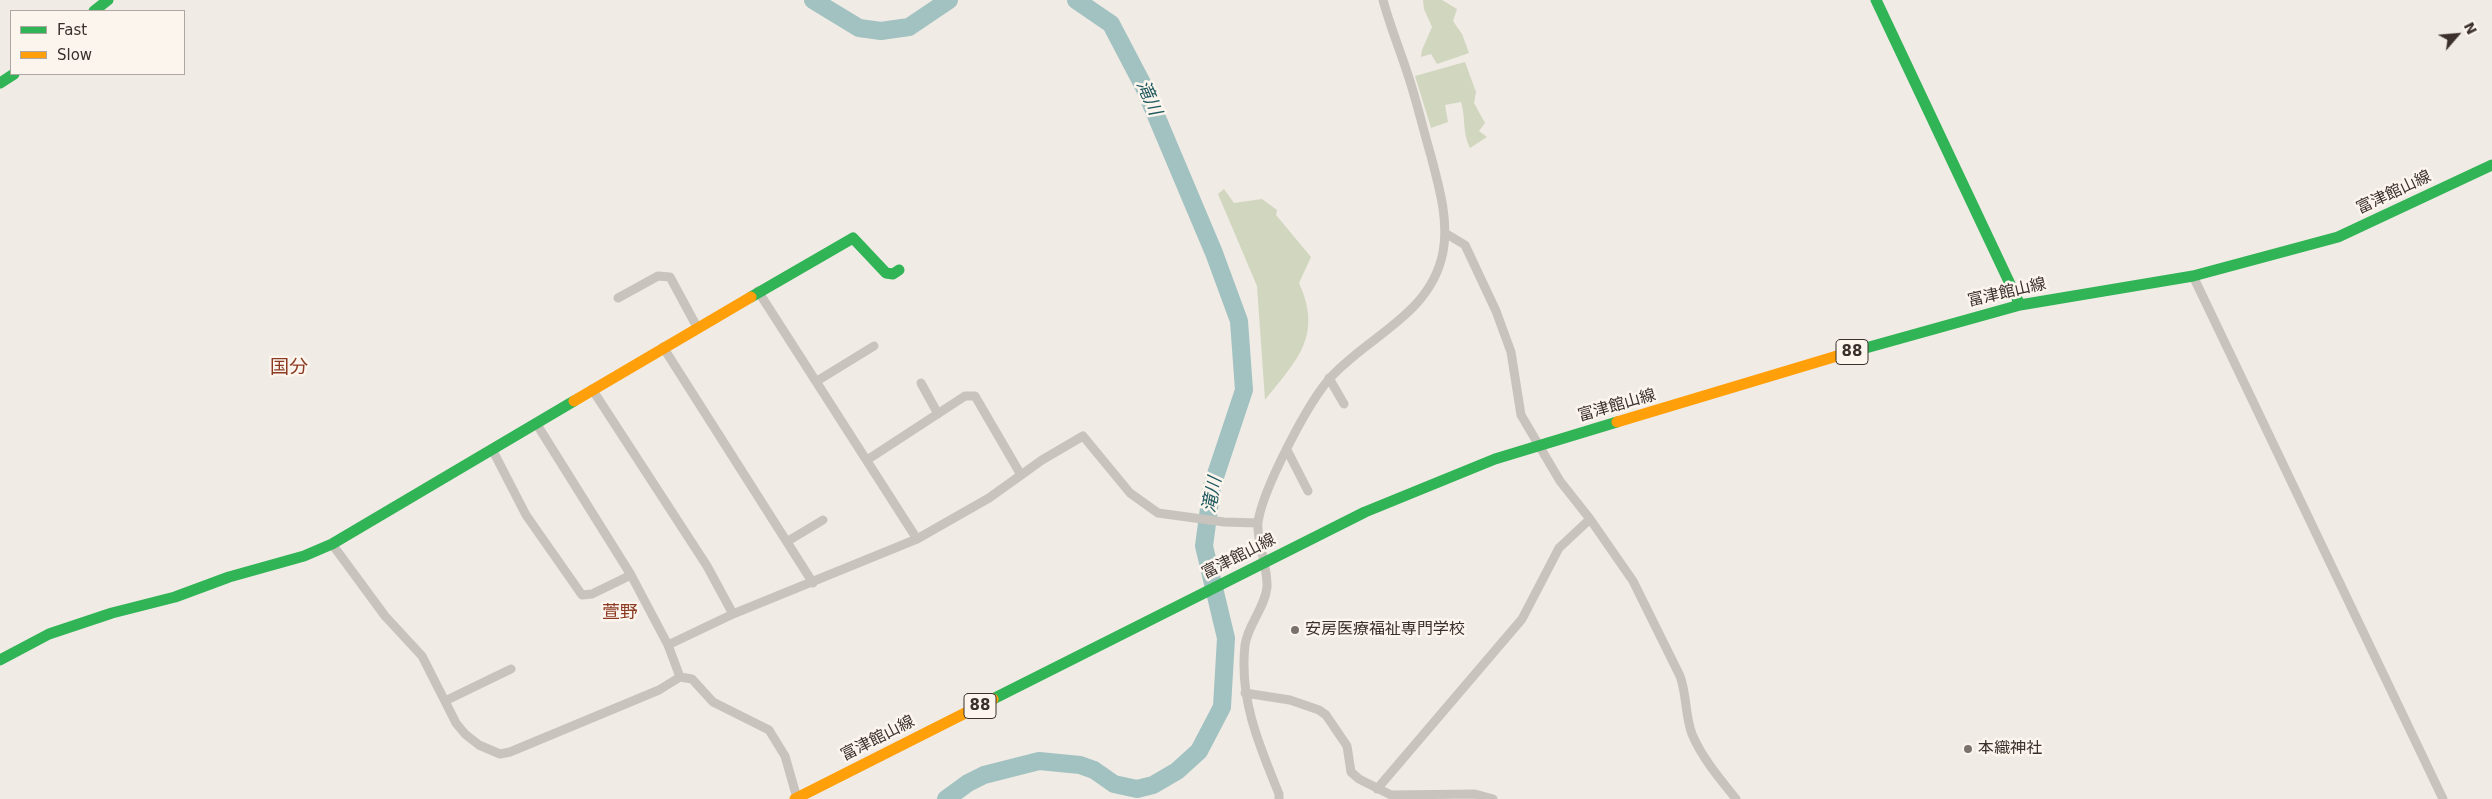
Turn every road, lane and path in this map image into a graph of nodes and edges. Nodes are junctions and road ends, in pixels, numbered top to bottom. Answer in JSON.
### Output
{"nodes":[{"id":1,"x":108,"y":0,"type":"edge"},
{"id":2,"x":1383,"y":0,"type":"edge"},
{"id":3,"x":1876,"y":0,"type":"edge"},
{"id":4,"x":95,"y":10,"type":"edge"},
{"id":5,"x":12,"y":75,"type":"edge"},
{"id":6,"x":0,"y":83,"type":"edge"},
{"id":7,"x":2492,"y":165,"type":"edge"},
{"id":8,"x":1445,"y":233,"type":"junction"},
{"id":9,"x":899,"y":270,"type":"dead end"},
{"id":10,"x":2193,"y":276,"type":"junction"},
{"id":11,"x":758,"y":291,"type":"junction"},
{"id":12,"x":618,"y":298,"type":"dead end"},
{"id":13,"x":2020,"y":305,"type":"junction"},
{"id":14,"x":697,"y":327,"type":"junction"},
{"id":15,"x":874,"y":346,"type":"dead end"},
{"id":16,"x":663,"y":347,"type":"junction"},
{"id":17,"x":1329,"y":378,"type":"junction"},
{"id":18,"x":817,"y":381,"type":"junction"},
{"id":19,"x":921,"y":383,"type":"dead end"},
{"id":20,"x":592,"y":389,"type":"junction"},
{"id":21,"x":1344,"y":404,"type":"dead end"},
{"id":22,"x":938,"y":414,"type":"junction"},
{"id":23,"x":536,"y":423,"type":"junction"},
{"id":24,"x":1539,"y":445,"type":"junction"},
{"id":25,"x":492,"y":449,"type":"junction"},
{"id":26,"x":1287,"y":450,"type":"junction"},
{"id":27,"x":867,"y":460,"type":"junction"},
{"id":28,"x":1021,"y":475,"type":"junction"},
{"id":29,"x":1308,"y":492,"type":"dead end"},
{"id":30,"x":1590,"y":519,"type":"junction"},
{"id":31,"x":823,"y":520,"type":"dead end"},
{"id":32,"x":1258,"y":523,"type":"junction"},
{"id":33,"x":917,"y":539,"type":"junction"},
{"id":34,"x":788,"y":541,"type":"junction"},
{"id":35,"x":332,"y":544,"type":"junction"},
{"id":36,"x":1265,"y":562,"type":"junction"},
{"id":37,"x":631,"y":576,"type":"junction"},
{"id":38,"x":813,"y":583,"type":"junction"},
{"id":39,"x":733,"y":614,"type":"junction"},
{"id":40,"x":668,"y":645,"type":"junction"},
{"id":41,"x":0,"y":660,"type":"edge"},
{"id":42,"x":512,"y":669,"type":"dead end"},
{"id":43,"x":680,"y":678,"type":"junction"},
{"id":44,"x":1245,"y":693,"type":"junction"},
{"id":45,"x":445,"y":701,"type":"junction"},
{"id":46,"x":1377,"y":789,"type":"junction"},
{"id":47,"x":796,"y":799,"type":"edge"},
{"id":48,"x":1280,"y":799,"type":"edge"},
{"id":49,"x":1493,"y":799,"type":"edge"},
{"id":50,"x":1736,"y":799,"type":"edge"},
{"id":51,"x":2443,"y":799,"type":"edge"}],
"edges":[{"from":1,"to":4,"type":"main road"},
{"from":2,"to":8,"type":"street"},
{"from":3,"to":13,"type":"main road"},
{"from":5,"to":6,"type":"main road"},
{"from":7,"to":10,"type":"main road","name":"富津館山線","number":"88"},
{"from":8,"to":17,"type":"street"},
{"from":8,"to":24,"type":"street"},
{"from":9,"to":11,"type":"main road"},
{"from":10,"to":13,"type":"main road","name":"富津館山線","number":"88"},
{"from":10,"to":51,"type":"street"},
{"from":11,"to":14,"type":"main road"},
{"from":11,"to":18,"type":"street"},
{"from":12,"to":14,"type":"street"},
{"from":13,"to":24,"type":"main road","name":"富津館山線","number":"88"},
{"from":14,"to":16,"type":"main road"},
{"from":15,"to":18,"type":"street"},
{"from":16,"to":20,"type":"main road"},
{"from":16,"to":34,"type":"street"},
{"from":17,"to":21,"type":"street"},
{"from":17,"to":26,"type":"street"},
{"from":18,"to":27,"type":"street"},
{"from":19,"to":22,"type":"street"},
{"from":20,"to":23,"type":"main road"},
{"from":20,"to":39,"type":"street"},
{"from":22,"to":27,"type":"street"},
{"from":22,"to":28,"type":"street"},
{"from":23,"to":25,"type":"main road"},
{"from":23,"to":37,"type":"street"},
{"from":24,"to":30,"type":"street"},
{"from":24,"to":36,"type":"main road","name":"富津館山線","number":"88"},
{"from":25,"to":35,"type":"main road"},
{"from":25,"to":37,"type":"street"},
{"from":26,"to":29,"type":"street"},
{"from":26,"to":32,"type":"street"},
{"from":27,"to":33,"type":"street"},
{"from":28,"to":32,"type":"street"},
{"from":28,"to":33,"type":"street"},
{"from":30,"to":46,"type":"street"},
{"from":30,"to":50,"type":"street"},
{"from":31,"to":34,"type":"street"},
{"from":32,"to":36,"type":"street"},
{"from":33,"to":38,"type":"street"},
{"from":34,"to":38,"type":"street"},
{"from":35,"to":41,"type":"main road"},
{"from":35,"to":45,"type":"street"},
{"from":36,"to":44,"type":"street"},
{"from":36,"to":47,"type":"main road","name":"富津館山線","number":"88"},
{"from":37,"to":40,"type":"street"},
{"from":38,"to":39,"type":"street"},
{"from":39,"to":40,"type":"street"},
{"from":40,"to":43,"type":"street"},
{"from":42,"to":45,"type":"street"},
{"from":43,"to":45,"type":"street"},
{"from":43,"to":47,"type":"street"},
{"from":44,"to":46,"type":"street"},
{"from":44,"to":48,"type":"street"},
{"from":46,"to":49,"type":"street"}]}
